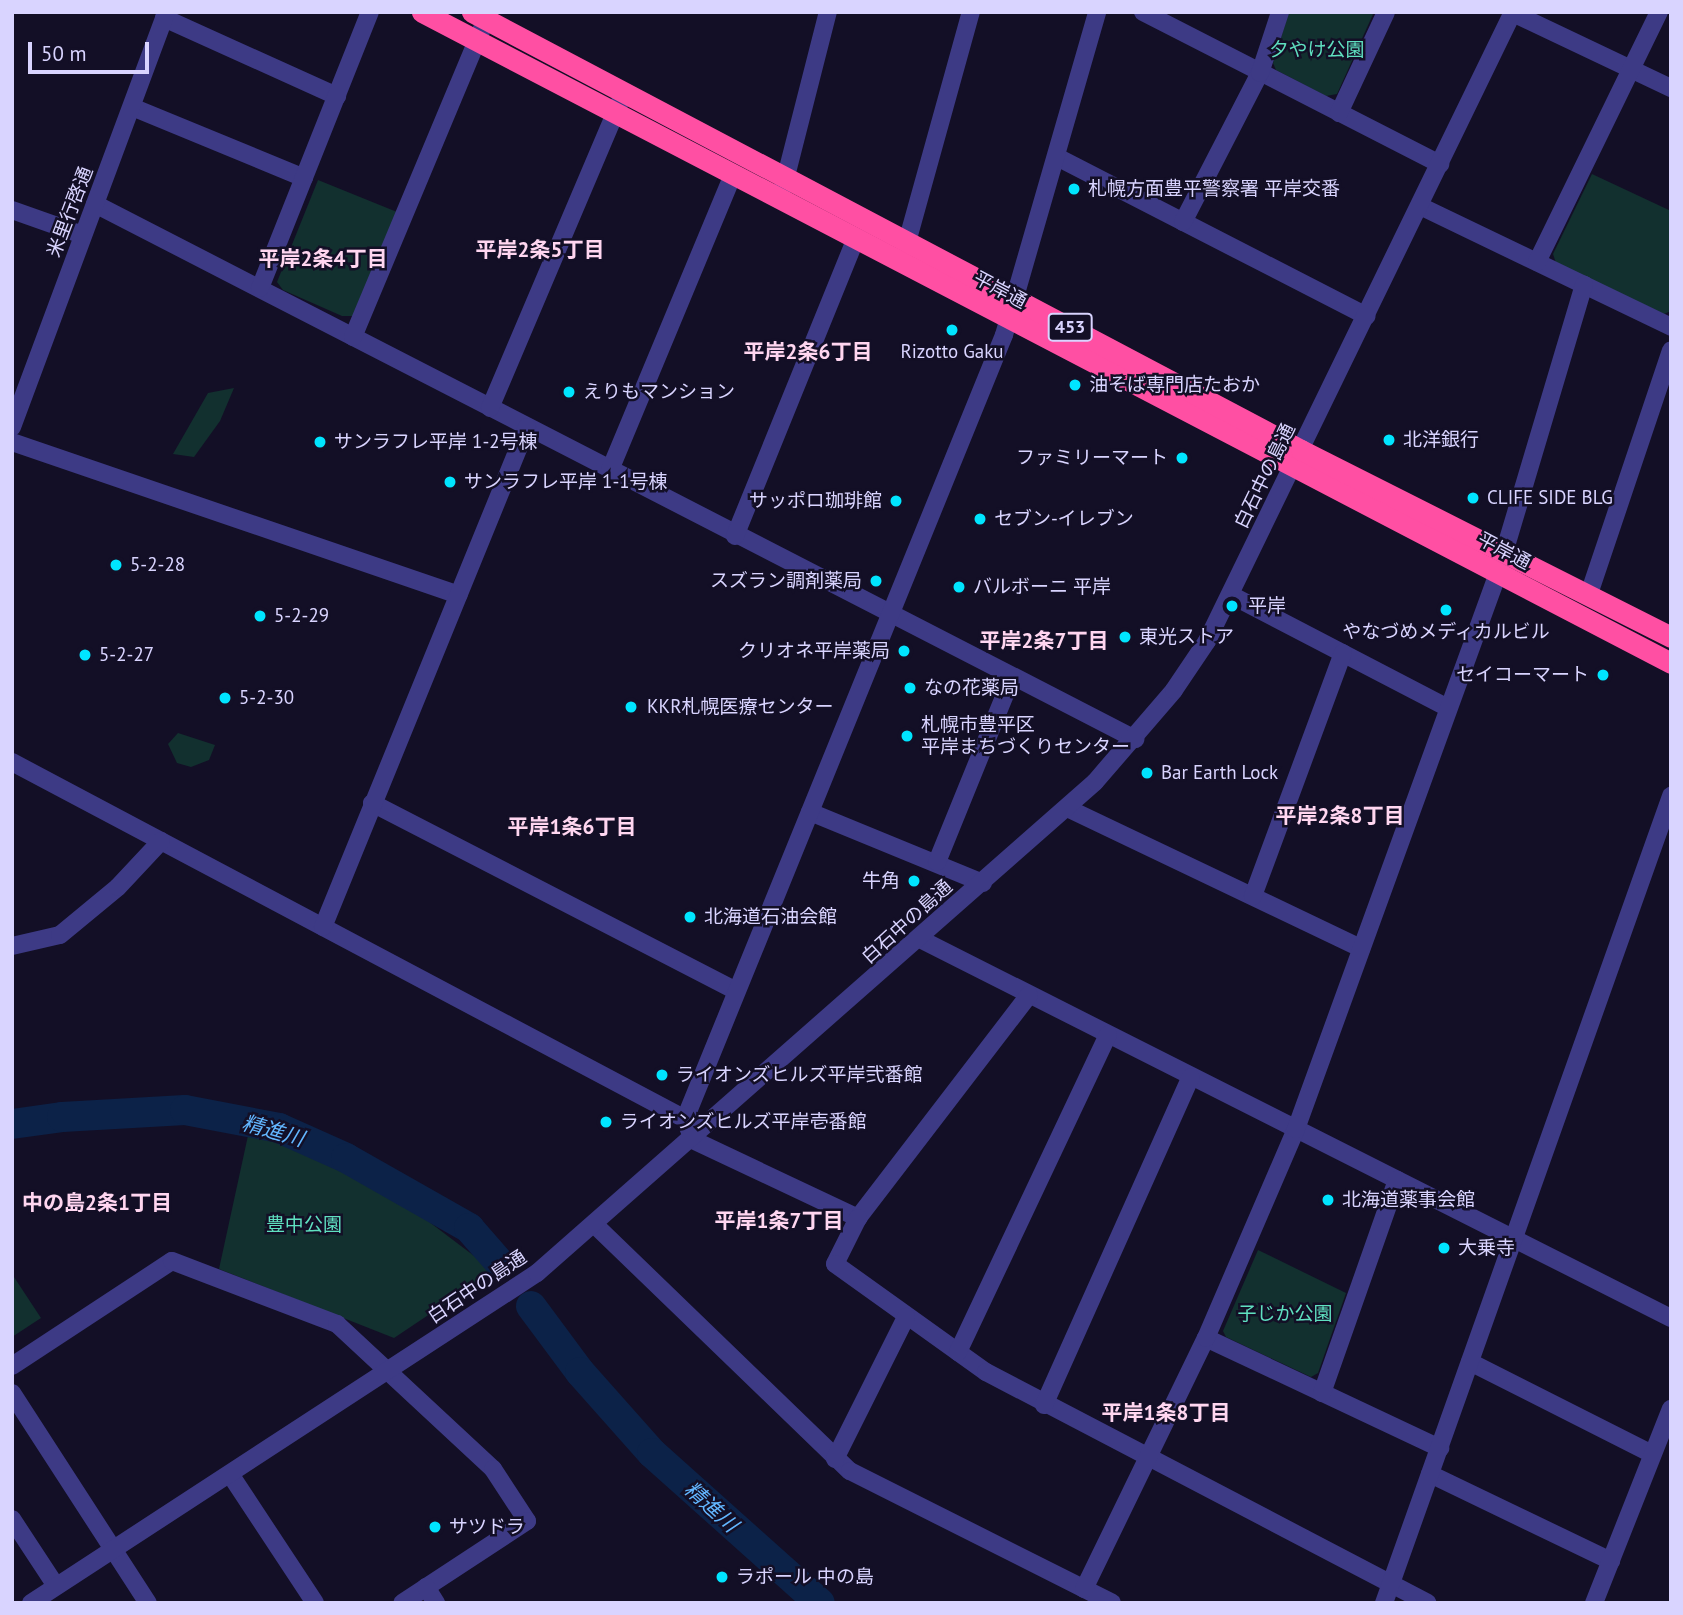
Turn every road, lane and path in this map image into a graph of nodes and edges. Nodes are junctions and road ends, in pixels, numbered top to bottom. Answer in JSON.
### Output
{"nodes":[{"id":1,"x":370,"y":12,"type":"edge"},
{"id":2,"x":422,"y":12,"type":"edge"},
{"id":3,"x":828,"y":12,"type":"edge"},
{"id":4,"x":971,"y":12,"type":"edge"},
{"id":5,"x":1097,"y":12,"type":"edge"},
{"id":6,"x":1143,"y":12,"type":"edge"},
{"id":7,"x":1280,"y":12,"type":"edge"},
{"id":8,"x":1386,"y":12,"type":"edge"},
{"id":9,"x":1659,"y":12,"type":"edge"},
{"id":10,"x":1513,"y":13,"type":"edge"},
{"id":11,"x":165,"y":15,"type":"edge"},
{"id":12,"x":482,"y":15,"type":"edge"},
{"id":13,"x":477,"y":41,"type":"junction"},
{"id":14,"x":1632,"y":70,"type":"junction"},
{"id":15,"x":1260,"y":72,"type":"junction"},
{"id":16,"x":1671,"y":88,"type":"edge"},
{"id":17,"x":624,"y":93,"type":"junction"},
{"id":18,"x":337,"y":96,"type":"junction"},
{"id":19,"x":132,"y":107,"type":"junction"},
{"id":20,"x":613,"y":114,"type":"junction"},
{"id":21,"x":1339,"y":114,"type":"junction"},
{"id":22,"x":1057,"y":157,"type":"junction"},
{"id":23,"x":1440,"y":164,"type":"junction"},
{"id":24,"x":732,"y":177,"type":"junction"},
{"id":25,"x":304,"y":178,"type":"junction"},
{"id":26,"x":789,"y":180,"type":"junction"},
{"id":27,"x":776,"y":200,"type":"junction"},
{"id":28,"x":95,"y":204,"type":"junction"},
{"id":29,"x":1420,"y":206,"type":"junction"},
{"id":30,"x":12,"y":209,"type":"edge"},
{"id":31,"x":1183,"y":222,"type":"junction"},
{"id":32,"x":83,"y":235,"type":"junction"},
{"id":33,"x":855,"y":241,"type":"junction"},
{"id":34,"x":909,"y":242,"type":"junction"},
{"id":35,"x":899,"y":262,"type":"junction"},
{"id":36,"x":1537,"y":262,"type":"junction"},
{"id":37,"x":1584,"y":285,"type":"junction"},
{"id":38,"x":260,"y":288,"type":"junction"},
{"id":39,"x":1016,"y":298,"type":"junction"},
{"id":40,"x":1367,"y":316,"type":"junction"},
{"id":41,"x":1010,"y":321,"type":"junction"},
{"id":42,"x":1671,"y":327,"type":"edge"},
{"id":43,"x":353,"y":337,"type":"junction"},
{"id":44,"x":1671,"y":350,"type":"edge"},
{"id":45,"x":490,"y":408,"type":"junction"},
{"id":46,"x":12,"y":427,"type":"edge"},
{"id":47,"x":527,"y":427,"type":"junction"},
{"id":48,"x":12,"y":442,"type":"edge"},
{"id":49,"x":1297,"y":458,"type":"junction"},
{"id":50,"x":610,"y":470,"type":"junction"},
{"id":51,"x":735,"y":536,"type":"junction"},
{"id":52,"x":1502,"y":550,"type":"junction"},
{"id":53,"x":1498,"y":573,"type":"junction"},
{"id":54,"x":1589,"y":594,"type":"junction"},
{"id":55,"x":458,"y":595,"type":"junction"},
{"id":56,"x":1231,"y":595,"type":"junction"},
{"id":57,"x":890,"y":614,"type":"junction"},
{"id":58,"x":1671,"y":637,"type":"edge"},
{"id":59,"x":1343,"y":653,"type":"junction"},
{"id":60,"x":1671,"y":663,"type":"edge"},
{"id":61,"x":1012,"y":677,"type":"junction"},
{"id":62,"x":1448,"y":708,"type":"junction"},
{"id":63,"x":1135,"y":739,"type":"junction"},
{"id":64,"x":12,"y":762,"type":"edge"},
{"id":65,"x":1671,"y":796,"type":"edge"},
{"id":66,"x":372,"y":803,"type":"junction"},
{"id":67,"x":1068,"y":808,"type":"junction"},
{"id":68,"x":810,"y":812,"type":"junction"},
{"id":69,"x":161,"y":841,"type":"junction"},
{"id":70,"x":937,"y":862,"type":"junction"},
{"id":71,"x":983,"y":883,"type":"junction"},
{"id":72,"x":1253,"y":897,"type":"junction"},
{"id":73,"x":323,"y":927,"type":"junction"},
{"id":74,"x":920,"y":939,"type":"junction"},
{"id":75,"x":12,"y":946,"type":"edge"},
{"id":76,"x":1361,"y":948,"type":"junction"},
{"id":77,"x":736,"y":991,"type":"junction"},
{"id":78,"x":1029,"y":995,"type":"junction"},
{"id":79,"x":1108,"y":1035,"type":"junction"},
{"id":80,"x":1191,"y":1077,"type":"junction"},
{"id":81,"x":685,"y":1119,"type":"junction"},
{"id":82,"x":1296,"y":1129,"type":"junction"},
{"id":83,"x":693,"y":1140,"type":"junction"},
{"id":84,"x":1397,"y":1180,"type":"junction"},
{"id":85,"x":858,"y":1218,"type":"junction"},
{"id":86,"x":595,"y":1225,"type":"junction"},
{"id":87,"x":1514,"y":1240,"type":"junction"},
{"id":88,"x":906,"y":1317,"type":"junction"},
{"id":89,"x":1671,"y":1318,"type":"edge"},
{"id":90,"x":1206,"y":1339,"type":"junction"},
{"id":91,"x":958,"y":1352,"type":"junction"},
{"id":92,"x":1470,"y":1362,"type":"junction"},
{"id":93,"x":12,"y":1366,"type":"edge"},
{"id":94,"x":385,"y":1373,"type":"junction"},
{"id":95,"x":12,"y":1393,"type":"edge"},
{"id":96,"x":1322,"y":1393,"type":"junction"},
{"id":97,"x":1044,"y":1405,"type":"junction"},
{"id":98,"x":1671,"y":1409,"type":"edge"},
{"id":99,"x":1440,"y":1448,"type":"junction"},
{"id":100,"x":1652,"y":1454,"type":"junction"},
{"id":101,"x":835,"y":1459,"type":"junction"},
{"id":102,"x":1149,"y":1459,"type":"junction"},
{"id":103,"x":230,"y":1474,"type":"junction"},
{"id":104,"x":1430,"y":1474,"type":"junction"},
{"id":105,"x":12,"y":1518,"type":"edge"},
{"id":106,"x":113,"y":1549,"type":"junction"},
{"id":107,"x":1611,"y":1561,"type":"junction"},
{"id":108,"x":1391,"y":1583,"type":"junction"},
{"id":109,"x":56,"y":1586,"type":"junction"},
{"id":110,"x":426,"y":1587,"type":"junction"},
{"id":111,"x":1096,"y":1597,"type":"edge"},
{"id":112,"x":31,"y":1603,"type":"edge"},
{"id":113,"x":148,"y":1603,"type":"edge"},
{"id":114,"x":315,"y":1603,"type":"edge"},
{"id":115,"x":402,"y":1603,"type":"edge"},
{"id":116,"x":436,"y":1603,"type":"edge"},
{"id":117,"x":1384,"y":1603,"type":"edge"},
{"id":118,"x":1427,"y":1603,"type":"edge"},
{"id":119,"x":1594,"y":1603,"type":"edge"}],
"edges":[{"from":1,"to":18,"type":"street"},
{"from":2,"to":13,"type":"highway","name":"平岸通","number":"453"},
{"from":3,"to":26,"type":"street"},
{"from":4,"to":34,"type":"street"},
{"from":5,"to":22,"type":"street"},
{"from":6,"to":15,"type":"street"},
{"from":7,"to":15,"type":"street"},
{"from":8,"to":21,"type":"street"},
{"from":9,"to":14,"type":"street"},
{"from":10,"to":14,"type":"street"},
{"from":10,"to":23,"type":"street","name":"白石中の島通"},
{"from":11,"to":18,"type":"street"},
{"from":11,"to":19,"type":"street","name":"米里行啓通"},
{"from":12,"to":13,"type":"street"},
{"from":12,"to":17,"type":"highway","name":"平岸通","number":"453"},
{"from":13,"to":20,"type":"highway","name":"平岸通","number":"453"},
{"from":13,"to":43,"type":"street"},
{"from":14,"to":16,"type":"street"},
{"from":14,"to":36,"type":"street"},
{"from":15,"to":21,"type":"street"},
{"from":15,"to":31,"type":"street"},
{"from":17,"to":20,"type":"street"},
{"from":17,"to":26,"type":"highway","name":"平岸通","number":"453"},
{"from":18,"to":25,"type":"street"},
{"from":19,"to":25,"type":"street"},
{"from":19,"to":28,"type":"street","name":"米里行啓通"},
{"from":20,"to":24,"type":"highway","name":"平岸通","number":"453"},
{"from":20,"to":45,"type":"street"},
{"from":21,"to":23,"type":"street"},
{"from":22,"to":31,"type":"street"},
{"from":22,"to":39,"type":"street"},
{"from":23,"to":29,"type":"street","name":"白石中の島通"},
{"from":24,"to":27,"type":"highway","name":"平岸通","number":"453"},
{"from":24,"to":50,"type":"street"},
{"from":25,"to":38,"type":"street"},
{"from":26,"to":27,"type":"street"},
{"from":26,"to":34,"type":"highway","name":"平岸通","number":"453"},
{"from":27,"to":33,"type":"highway","name":"平岸通","number":"453"},
{"from":28,"to":32,"type":"street","name":"米里行啓通"},
{"from":28,"to":38,"type":"street"},
{"from":29,"to":36,"type":"street"},
{"from":29,"to":40,"type":"street","name":"白石中の島通"},
{"from":30,"to":32,"type":"street"},
{"from":31,"to":40,"type":"street"},
{"from":32,"to":46,"type":"street","name":"米里行啓通"},
{"from":33,"to":35,"type":"highway","name":"平岸通","number":"453"},
{"from":33,"to":51,"type":"street"},
{"from":34,"to":35,"type":"street"},
{"from":34,"to":39,"type":"highway","name":"平岸通","number":"453"},
{"from":35,"to":41,"type":"highway","name":"平岸通","number":"453"},
{"from":36,"to":37,"type":"street"},
{"from":37,"to":42,"type":"street"},
{"from":37,"to":52,"type":"street"},
{"from":38,"to":43,"type":"street"},
{"from":39,"to":41,"type":"street"},
{"from":39,"to":49,"type":"highway","name":"平岸通","number":"453"},
{"from":40,"to":49,"type":"street","name":"白石中の島通"},
{"from":41,"to":49,"type":"highway","name":"平岸通","number":"453"},
{"from":41,"to":57,"type":"street"},
{"from":43,"to":45,"type":"street"},
{"from":44,"to":54,"type":"street"},
{"from":45,"to":47,"type":"street"},
{"from":47,"to":50,"type":"street"},
{"from":47,"to":55,"type":"street"},
{"from":48,"to":55,"type":"street"},
{"from":49,"to":52,"type":"highway","name":"平岸通","number":"453"},
{"from":49,"to":53,"type":"highway","name":"平岸通","number":"453"},
{"from":49,"to":56,"type":"street","name":"白石中の島通"},
{"from":50,"to":51,"type":"street"},
{"from":51,"to":57,"type":"street"},
{"from":52,"to":53,"type":"street"},
{"from":52,"to":54,"type":"highway","name":"平岸通","number":"453"},
{"from":53,"to":60,"type":"highway","name":"平岸通","number":"453"},
{"from":53,"to":62,"type":"street"},
{"from":54,"to":58,"type":"highway","name":"平岸通","number":"453"},
{"from":55,"to":66,"type":"street"},
{"from":56,"to":59,"type":"street"},
{"from":56,"to":63,"type":"street","name":"白石中の島通"},
{"from":57,"to":61,"type":"street"},
{"from":57,"to":68,"type":"street"},
{"from":59,"to":62,"type":"street"},
{"from":59,"to":72,"type":"street"},
{"from":61,"to":63,"type":"street"},
{"from":61,"to":70,"type":"street"},
{"from":62,"to":76,"type":"street"},
{"from":63,"to":67,"type":"street","name":"白石中の島通"},
{"from":64,"to":69,"type":"street"},
{"from":65,"to":87,"type":"street"},
{"from":66,"to":73,"type":"street"},
{"from":66,"to":77,"type":"street"},
{"from":67,"to":71,"type":"street","name":"白石中の島通"},
{"from":67,"to":72,"type":"street"},
{"from":68,"to":70,"type":"street"},
{"from":68,"to":77,"type":"street"},
{"from":69,"to":73,"type":"street"},
{"from":69,"to":75,"type":"street"},
{"from":70,"to":71,"type":"street"},
{"from":71,"to":74,"type":"street","name":"白石中の島通"},
{"from":72,"to":76,"type":"street"},
{"from":73,"to":81,"type":"street"},
{"from":74,"to":78,"type":"street"},
{"from":74,"to":83,"type":"street","name":"白石中の島通"},
{"from":76,"to":82,"type":"street"},
{"from":77,"to":81,"type":"street"},
{"from":78,"to":79,"type":"street"},
{"from":78,"to":85,"type":"street"},
{"from":79,"to":80,"type":"street"},
{"from":79,"to":91,"type":"street"},
{"from":80,"to":82,"type":"street"},
{"from":80,"to":97,"type":"street"},
{"from":81,"to":83,"type":"street"},
{"from":82,"to":84,"type":"street"},
{"from":82,"to":90,"type":"street"},
{"from":83,"to":85,"type":"street"},
{"from":83,"to":86,"type":"street","name":"白石中の島通"},
{"from":84,"to":87,"type":"street"},
{"from":84,"to":96,"type":"street"},
{"from":85,"to":88,"type":"street"},
{"from":86,"to":94,"type":"street","name":"白石中の島通"},
{"from":86,"to":101,"type":"street"},
{"from":87,"to":89,"type":"street"},
{"from":87,"to":92,"type":"street"},
{"from":88,"to":91,"type":"street"},
{"from":88,"to":101,"type":"street"},
{"from":90,"to":96,"type":"street"},
{"from":90,"to":102,"type":"street"},
{"from":91,"to":97,"type":"street"},
{"from":92,"to":99,"type":"street"},
{"from":92,"to":100,"type":"street"},
{"from":93,"to":94,"type":"street"},
{"from":94,"to":103,"type":"street","name":"白石中の島通"},
{"from":94,"to":110,"type":"street"},
{"from":95,"to":106,"type":"street"},
{"from":96,"to":99,"type":"street"},
{"from":97,"to":102,"type":"street"},
{"from":98,"to":100,"type":"street"},
{"from":99,"to":104,"type":"street"},
{"from":100,"to":107,"type":"street"},
{"from":101,"to":111,"type":"street"},
{"from":102,"to":108,"type":"street"},
{"from":102,"to":111,"type":"street"},
{"from":103,"to":106,"type":"street","name":"白石中の島通"},
{"from":103,"to":114,"type":"street"},
{"from":104,"to":107,"type":"street"},
{"from":104,"to":108,"type":"street"},
{"from":105,"to":109,"type":"street"},
{"from":106,"to":109,"type":"street","name":"白石中の島通"},
{"from":106,"to":113,"type":"street"},
{"from":107,"to":119,"type":"street"},
{"from":108,"to":117,"type":"street"},
{"from":108,"to":118,"type":"street"},
{"from":109,"to":112,"type":"street","name":"白石中の島通"},
{"from":110,"to":115,"type":"street"},
{"from":110,"to":116,"type":"street"}]}
